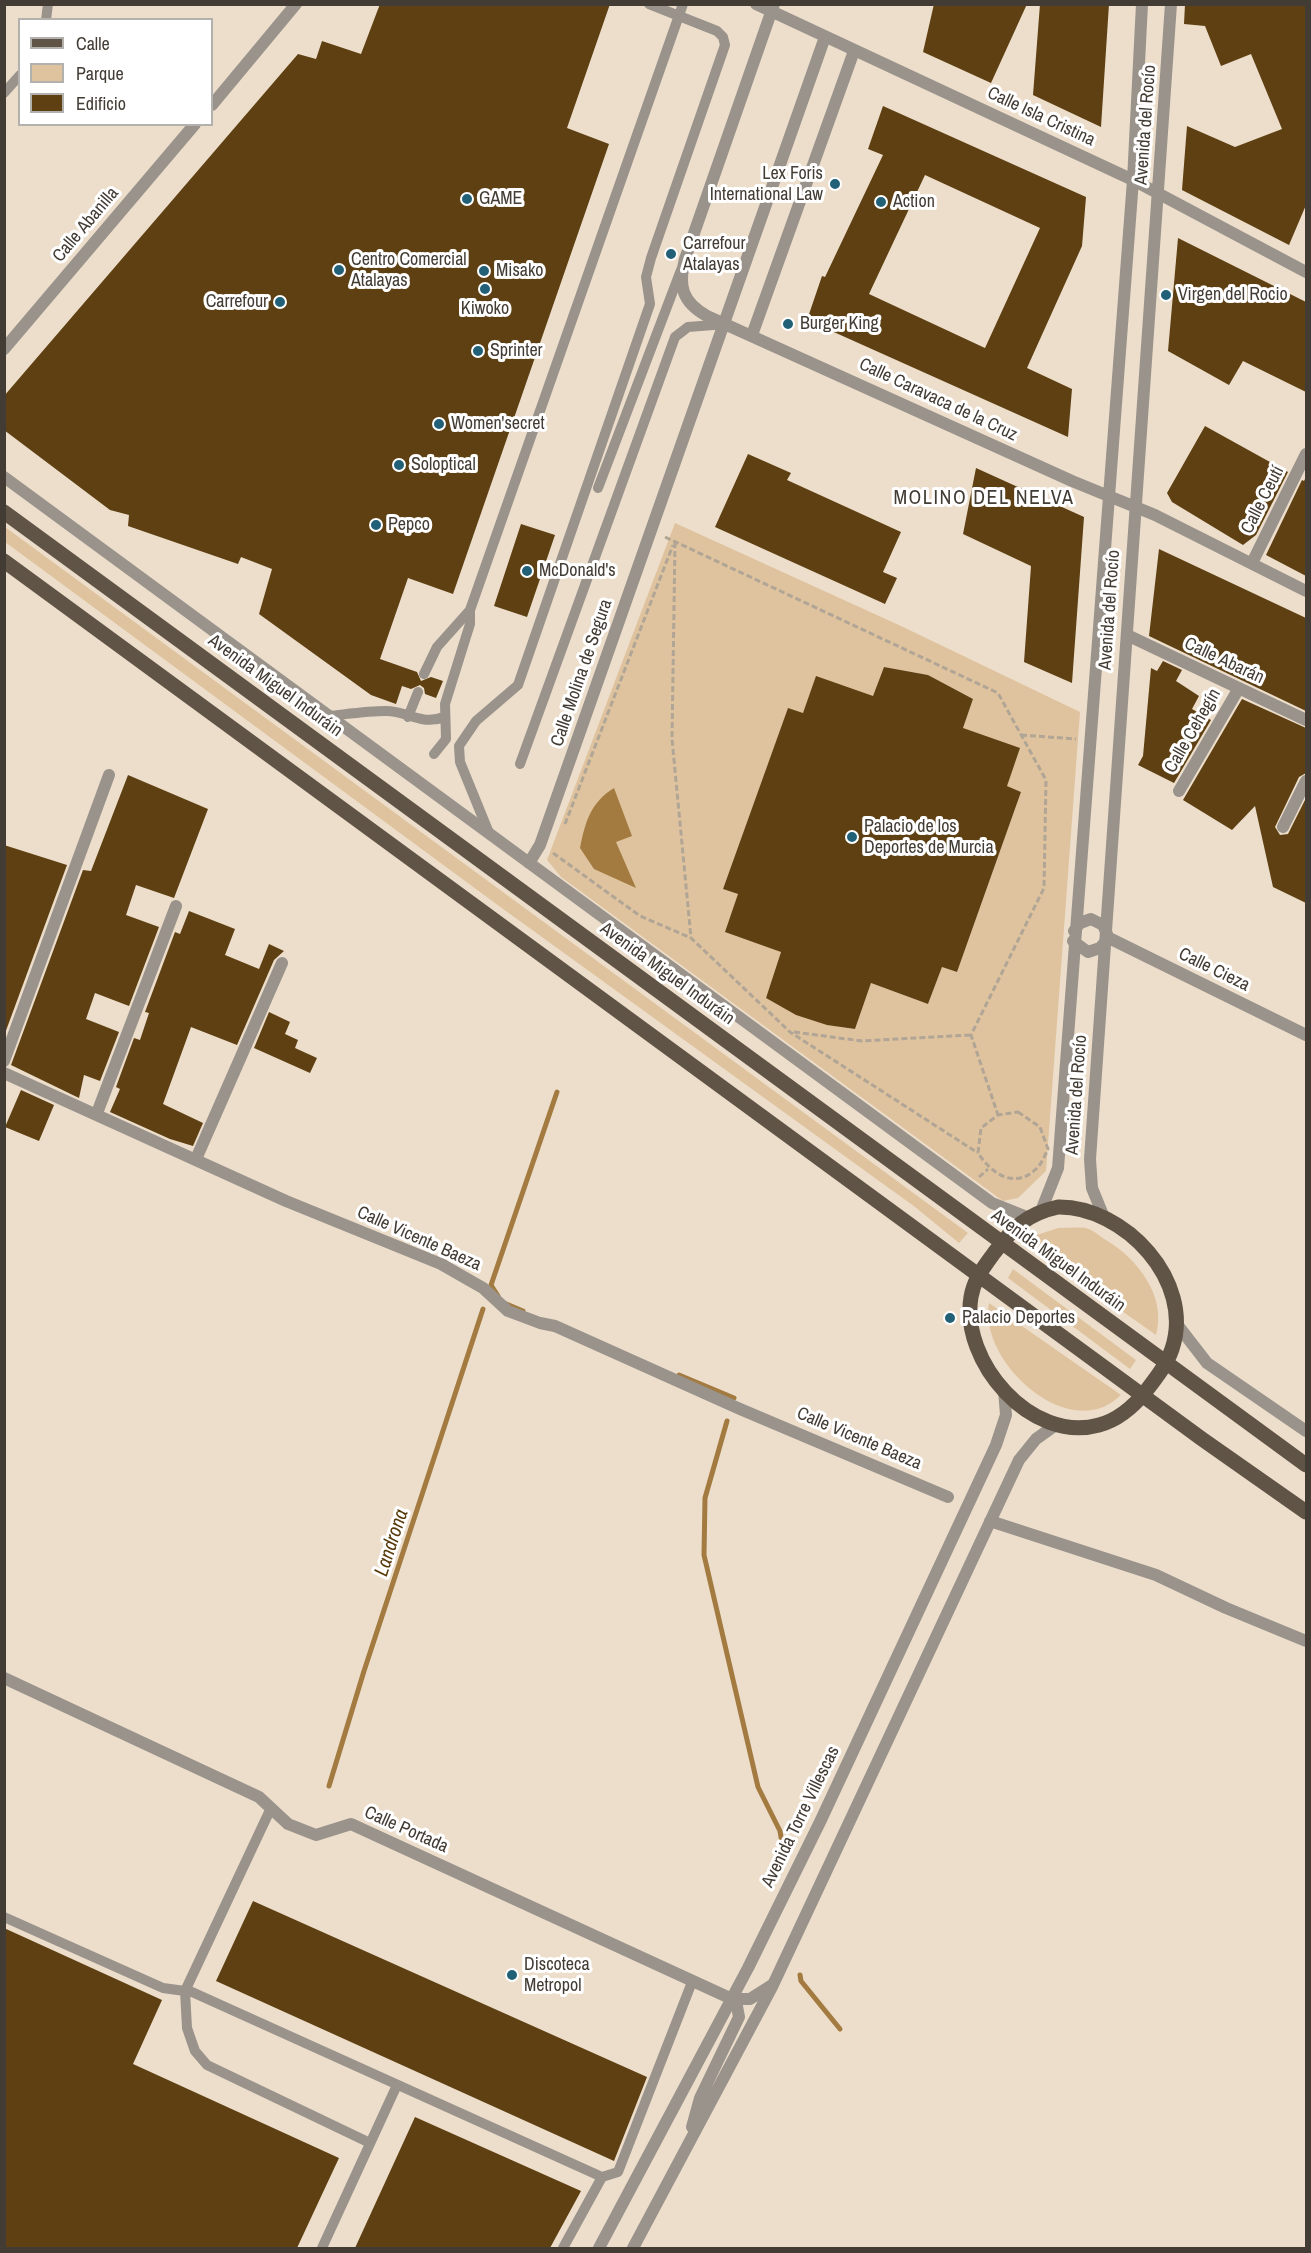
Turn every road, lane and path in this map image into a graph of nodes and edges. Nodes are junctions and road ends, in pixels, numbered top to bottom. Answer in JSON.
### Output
{"nodes":[{"id":1,"x":296,"y":4,"type":"edge"},
{"id":2,"x":649,"y":4,"type":"edge"},
{"id":3,"x":756,"y":4,"type":"edge"},
{"id":4,"x":1142,"y":4,"type":"edge"},
{"id":5,"x":1171,"y":4,"type":"edge"},
{"id":6,"x":773,"y":8,"type":"edge"},
{"id":7,"x":680,"y":10,"type":"edge"},
{"id":8,"x":825,"y":37,"type":"junction"},
{"id":9,"x":854,"y":51,"type":"junction"},
{"id":10,"x":18,"y":77,"type":"edge"},
{"id":11,"x":4,"y":93,"type":"edge"},
{"id":12,"x":213,"y":104,"type":"edge"},
{"id":13,"x":193,"y":126,"type":"edge"},
{"id":14,"x":1133,"y":180,"type":"junction"},
{"id":15,"x":1159,"y":194,"type":"junction"},
{"id":16,"x":686,"y":259,"type":"junction"},
{"id":17,"x":1306,"y":273,"type":"edge"},
{"id":18,"x":726,"y":324,"type":"junction"},
{"id":19,"x":752,"y":335,"type":"junction"},
{"id":20,"x":4,"y":349,"type":"edge"},
{"id":21,"x":1306,"y":454,"type":"edge"},
{"id":22,"x":4,"y":477,"type":"edge"},
{"id":23,"x":598,"y":488,"type":"dead end"},
{"id":24,"x":1107,"y":496,"type":"junction"},
{"id":25,"x":1135,"y":507,"type":"junction"},
{"id":26,"x":4,"y":513,"type":"edge"},
{"id":27,"x":675,"y":542,"type":"junction"},
{"id":28,"x":4,"y":561,"type":"edge"},
{"id":29,"x":1252,"y":563,"type":"junction"},
{"id":30,"x":1306,"y":591,"type":"edge"},
{"id":31,"x":470,"y":610,"type":"junction"},
{"id":32,"x":1127,"y":635,"type":"junction"},
{"id":33,"x":424,"y":674,"type":"dead end"},
{"id":34,"x":1239,"y":688,"type":"junction"},
{"id":35,"x":418,"y":692,"type":"dead end"},
{"id":36,"x":330,"y":716,"type":"junction"},
{"id":37,"x":408,"y":717,"type":"junction"},
{"id":38,"x":444,"y":717,"type":"junction"},
{"id":39,"x":1306,"y":720,"type":"edge"},
{"id":40,"x":1021,"y":735,"type":"junction"},
{"id":41,"x":1089,"y":740,"type":"junction"},
{"id":42,"x":434,"y":754,"type":"dead end"},
{"id":43,"x":520,"y":764,"type":"dead end"},
{"id":44,"x":109,"y":775,"type":"dead end"},
{"id":45,"x":1306,"y":781,"type":"edge"},
{"id":46,"x":1179,"y":791,"type":"dead end"},
{"id":47,"x":1283,"y":827,"type":"dead end"},
{"id":48,"x":562,"y":832,"type":"dead end"},
{"id":49,"x":489,"y":833,"type":"junction"},
{"id":50,"x":558,"y":843,"type":"dead end"},
{"id":51,"x":529,"y":863,"type":"junction"},
{"id":52,"x":176,"y":906,"type":"dead end"},
{"id":53,"x":1074,"y":936,"type":"junction"},
{"id":54,"x":1107,"y":937,"type":"junction"},
{"id":55,"x":691,"y":938,"type":"junction"},
{"id":56,"x":282,"y":963,"type":"dead end"},
{"id":57,"x":790,"y":1032,"type":"junction"},
{"id":58,"x":971,"y":1035,"type":"junction"},
{"id":59,"x":1306,"y":1035,"type":"edge"},
{"id":60,"x":4,"y":1061,"type":"edge"},
{"id":61,"x":4,"y":1072,"type":"edge"},
{"id":62,"x":97,"y":1113,"type":"junction"},
{"id":63,"x":998,"y":1115,"type":"junction"},
{"id":64,"x":978,"y":1153,"type":"junction"},
{"id":65,"x":196,"y":1159,"type":"junction"},
{"id":66,"x":1034,"y":1214,"type":"junction"},
{"id":67,"x":1103,"y":1215,"type":"junction"},
{"id":68,"x":1001,"y":1244,"type":"junction"},
{"id":69,"x":979,"y":1274,"type":"junction"},
{"id":70,"x":1176,"y":1323,"type":"junction"},
{"id":71,"x":1165,"y":1363,"type":"junction"},
{"id":72,"x":1004,"y":1390,"type":"junction"},
{"id":73,"x":1142,"y":1395,"type":"junction"},
{"id":74,"x":1057,"y":1424,"type":"junction"},
{"id":75,"x":1306,"y":1431,"type":"edge"},
{"id":76,"x":1306,"y":1465,"type":"edge"},
{"id":77,"x":948,"y":1497,"type":"dead end"},
{"id":78,"x":1306,"y":1512,"type":"edge"},
{"id":79,"x":990,"y":1521,"type":"junction"},
{"id":80,"x":1306,"y":1641,"type":"edge"},
{"id":81,"x":4,"y":1678,"type":"edge"},
{"id":82,"x":271,"y":1808,"type":"junction"},
{"id":83,"x":4,"y":1917,"type":"edge"},
{"id":84,"x":692,"y":1982,"type":"junction"},
{"id":85,"x":774,"y":1982,"type":"junction"},
{"id":86,"x":185,"y":1991,"type":"junction"},
{"id":87,"x":732,"y":1999,"type":"junction"},
{"id":88,"x":397,"y":2085,"type":"junction"},
{"id":89,"x":370,"y":2143,"type":"junction"},
{"id":90,"x":684,"y":2153,"type":"junction"},
{"id":91,"x":602,"y":2177,"type":"junction"},
{"id":92,"x":322,"y":2248,"type":"edge"},
{"id":93,"x":563,"y":2248,"type":"edge"},
{"id":94,"x":600,"y":2248,"type":"edge"},
{"id":95,"x":633,"y":2248,"type":"edge"}],
"edges":[{"from":1,"to":12,"type":"street"},
{"from":2,"to":7,"type":"lane"},
{"from":3,"to":6,"type":"street","name":"Calle Isla Cristina"},
{"from":4,"to":14,"type":"street","name":"Avenida del Rocío"},
{"from":5,"to":15,"type":"street","name":"Avenida del Rocío"},
{"from":6,"to":8,"type":"street","name":"Calle Isla Cristina"},
{"from":6,"to":16,"type":"street"},
{"from":7,"to":31,"type":"lane"},
{"from":7,"to":49,"type":"lane"},
{"from":8,"to":9,"type":"street","name":"Calle Isla Cristina"},
{"from":8,"to":18,"type":"street","name":"Calle Molina de Segura"},
{"from":9,"to":14,"type":"street","name":"Calle Isla Cristina"},
{"from":9,"to":19,"type":"street"},
{"from":10,"to":11,"type":"lane"},
{"from":13,"to":20,"type":"street","name":"Calle Abanilla"},
{"from":14,"to":15,"type":"street","name":"Calle Isla Cristina"},
{"from":14,"to":24,"type":"street","name":"Avenida del Rocío"},
{"from":15,"to":17,"type":"street","name":"Calle Isla Cristina"},
{"from":15,"to":25,"type":"street","name":"Avenida del Rocío"},
{"from":16,"to":18,"type":"street"},
{"from":16,"to":23,"type":"lane"},
{"from":18,"to":19,"type":"street","name":"Calle Caravaca de la Cruz"},
{"from":18,"to":43,"type":"lane"},
{"from":18,"to":51,"type":"street","name":"Calle Molina de Segura"},
{"from":19,"to":24,"type":"street","name":"Calle Caravaca de la Cruz"},
{"from":21,"to":29,"type":"street","name":"Calle Ceutí"},
{"from":22,"to":36,"type":"street"},
{"from":24,"to":25,"type":"street","name":"Calle Caravaca de la Cruz"},
{"from":24,"to":41,"type":"street","name":"Avenida del Rocío"},
{"from":25,"to":29,"type":"street","name":"Calle Caravaca de la Cruz"},
{"from":25,"to":32,"type":"street","name":"Avenida del Rocío"},
{"from":26,"to":68,"type":"main road","name":"Avenida Miguel Induráin"},
{"from":27,"to":40,"type":"path"},
{"from":27,"to":48,"type":"path"},
{"from":27,"to":55,"type":"path"},
{"from":28,"to":69,"type":"main road"},
{"from":29,"to":30,"type":"street","name":"Calle Caravaca de la Cruz"},
{"from":31,"to":33,"type":"lane"},
{"from":31,"to":38,"type":"lane"},
{"from":32,"to":34,"type":"street","name":"Calle Abarán"},
{"from":32,"to":54,"type":"street","name":"Avenida del Rocío"},
{"from":34,"to":39,"type":"street","name":"Calle Abarán"},
{"from":34,"to":46,"type":"street","name":"Calle Cehegín"},
{"from":35,"to":37,"type":"lane"},
{"from":36,"to":37,"type":"lane"},
{"from":36,"to":49,"type":"street"},
{"from":37,"to":38,"type":"lane"},
{"from":38,"to":42,"type":"lane"},
{"from":40,"to":41,"type":"path"},
{"from":40,"to":58,"type":"path"},
{"from":41,"to":53,"type":"street","name":"Avenida del Rocío"},
{"from":44,"to":60,"type":"street"},
{"from":45,"to":47,"type":"street"},
{"from":49,"to":51,"type":"street"},
{"from":50,"to":55,"type":"path"},
{"from":51,"to":66,"type":"street"},
{"from":52,"to":62,"type":"street"},
{"from":53,"to":54,"type":"street"},
{"from":53,"to":54,"type":"street"},
{"from":53,"to":66,"type":"street","name":"Avenida del Rocío"},
{"from":54,"to":59,"type":"street","name":"Calle Cieza"},
{"from":54,"to":67,"type":"street","name":"Avenida del Rocío"},
{"from":55,"to":57,"type":"path"},
{"from":56,"to":65,"type":"street"},
{"from":57,"to":58,"type":"path"},
{"from":57,"to":64,"type":"path"},
{"from":58,"to":63,"type":"path"},
{"from":61,"to":62,"type":"street","name":"Calle Vicente Baeza"},
{"from":62,"to":65,"type":"street","name":"Calle Vicente Baeza"},
{"from":63,"to":64,"type":"path"},
{"from":63,"to":64,"type":"path"},
{"from":65,"to":77,"type":"street","name":"Calle Vicente Baeza"},
{"from":66,"to":67,"type":"main road"},
{"from":66,"to":68,"type":"main road"},
{"from":67,"to":70,"type":"main road"},
{"from":68,"to":69,"type":"main road"},
{"from":68,"to":71,"type":"main road","name":"Avenida Miguel Induráin"},
{"from":69,"to":72,"type":"main road"},
{"from":69,"to":73,"type":"main road"},
{"from":70,"to":71,"type":"main road"},
{"from":70,"to":75,"type":"street"},
{"from":71,"to":73,"type":"main road"},
{"from":71,"to":76,"type":"main road","name":"Avenida Miguel Induráin"},
{"from":72,"to":74,"type":"main road"},
{"from":72,"to":87,"type":"street","name":"Avenida Torre Villescas"},
{"from":73,"to":74,"type":"main road"},
{"from":73,"to":78,"type":"main road"},
{"from":74,"to":79,"type":"street"},
{"from":79,"to":80,"type":"street"},
{"from":79,"to":85,"type":"street"},
{"from":81,"to":82,"type":"street","name":"Calle Portada"},
{"from":82,"to":84,"type":"street","name":"Calle Portada"},
{"from":82,"to":86,"type":"lane"},
{"from":83,"to":86,"type":"lane"},
{"from":84,"to":87,"type":"street","name":"Calle Portada"},
{"from":84,"to":91,"type":"lane"},
{"from":85,"to":87,"type":"street"},
{"from":85,"to":90,"type":"street"},
{"from":86,"to":88,"type":"lane"},
{"from":86,"to":89,"type":"lane"},
{"from":87,"to":90,"type":"street"},
{"from":87,"to":94,"type":"street","name":"Avenida Torre Villescas"},
{"from":88,"to":89,"type":"lane"},
{"from":88,"to":91,"type":"lane"},
{"from":89,"to":92,"type":"lane"},
{"from":90,"to":95,"type":"street"},
{"from":91,"to":93,"type":"lane"}]}
